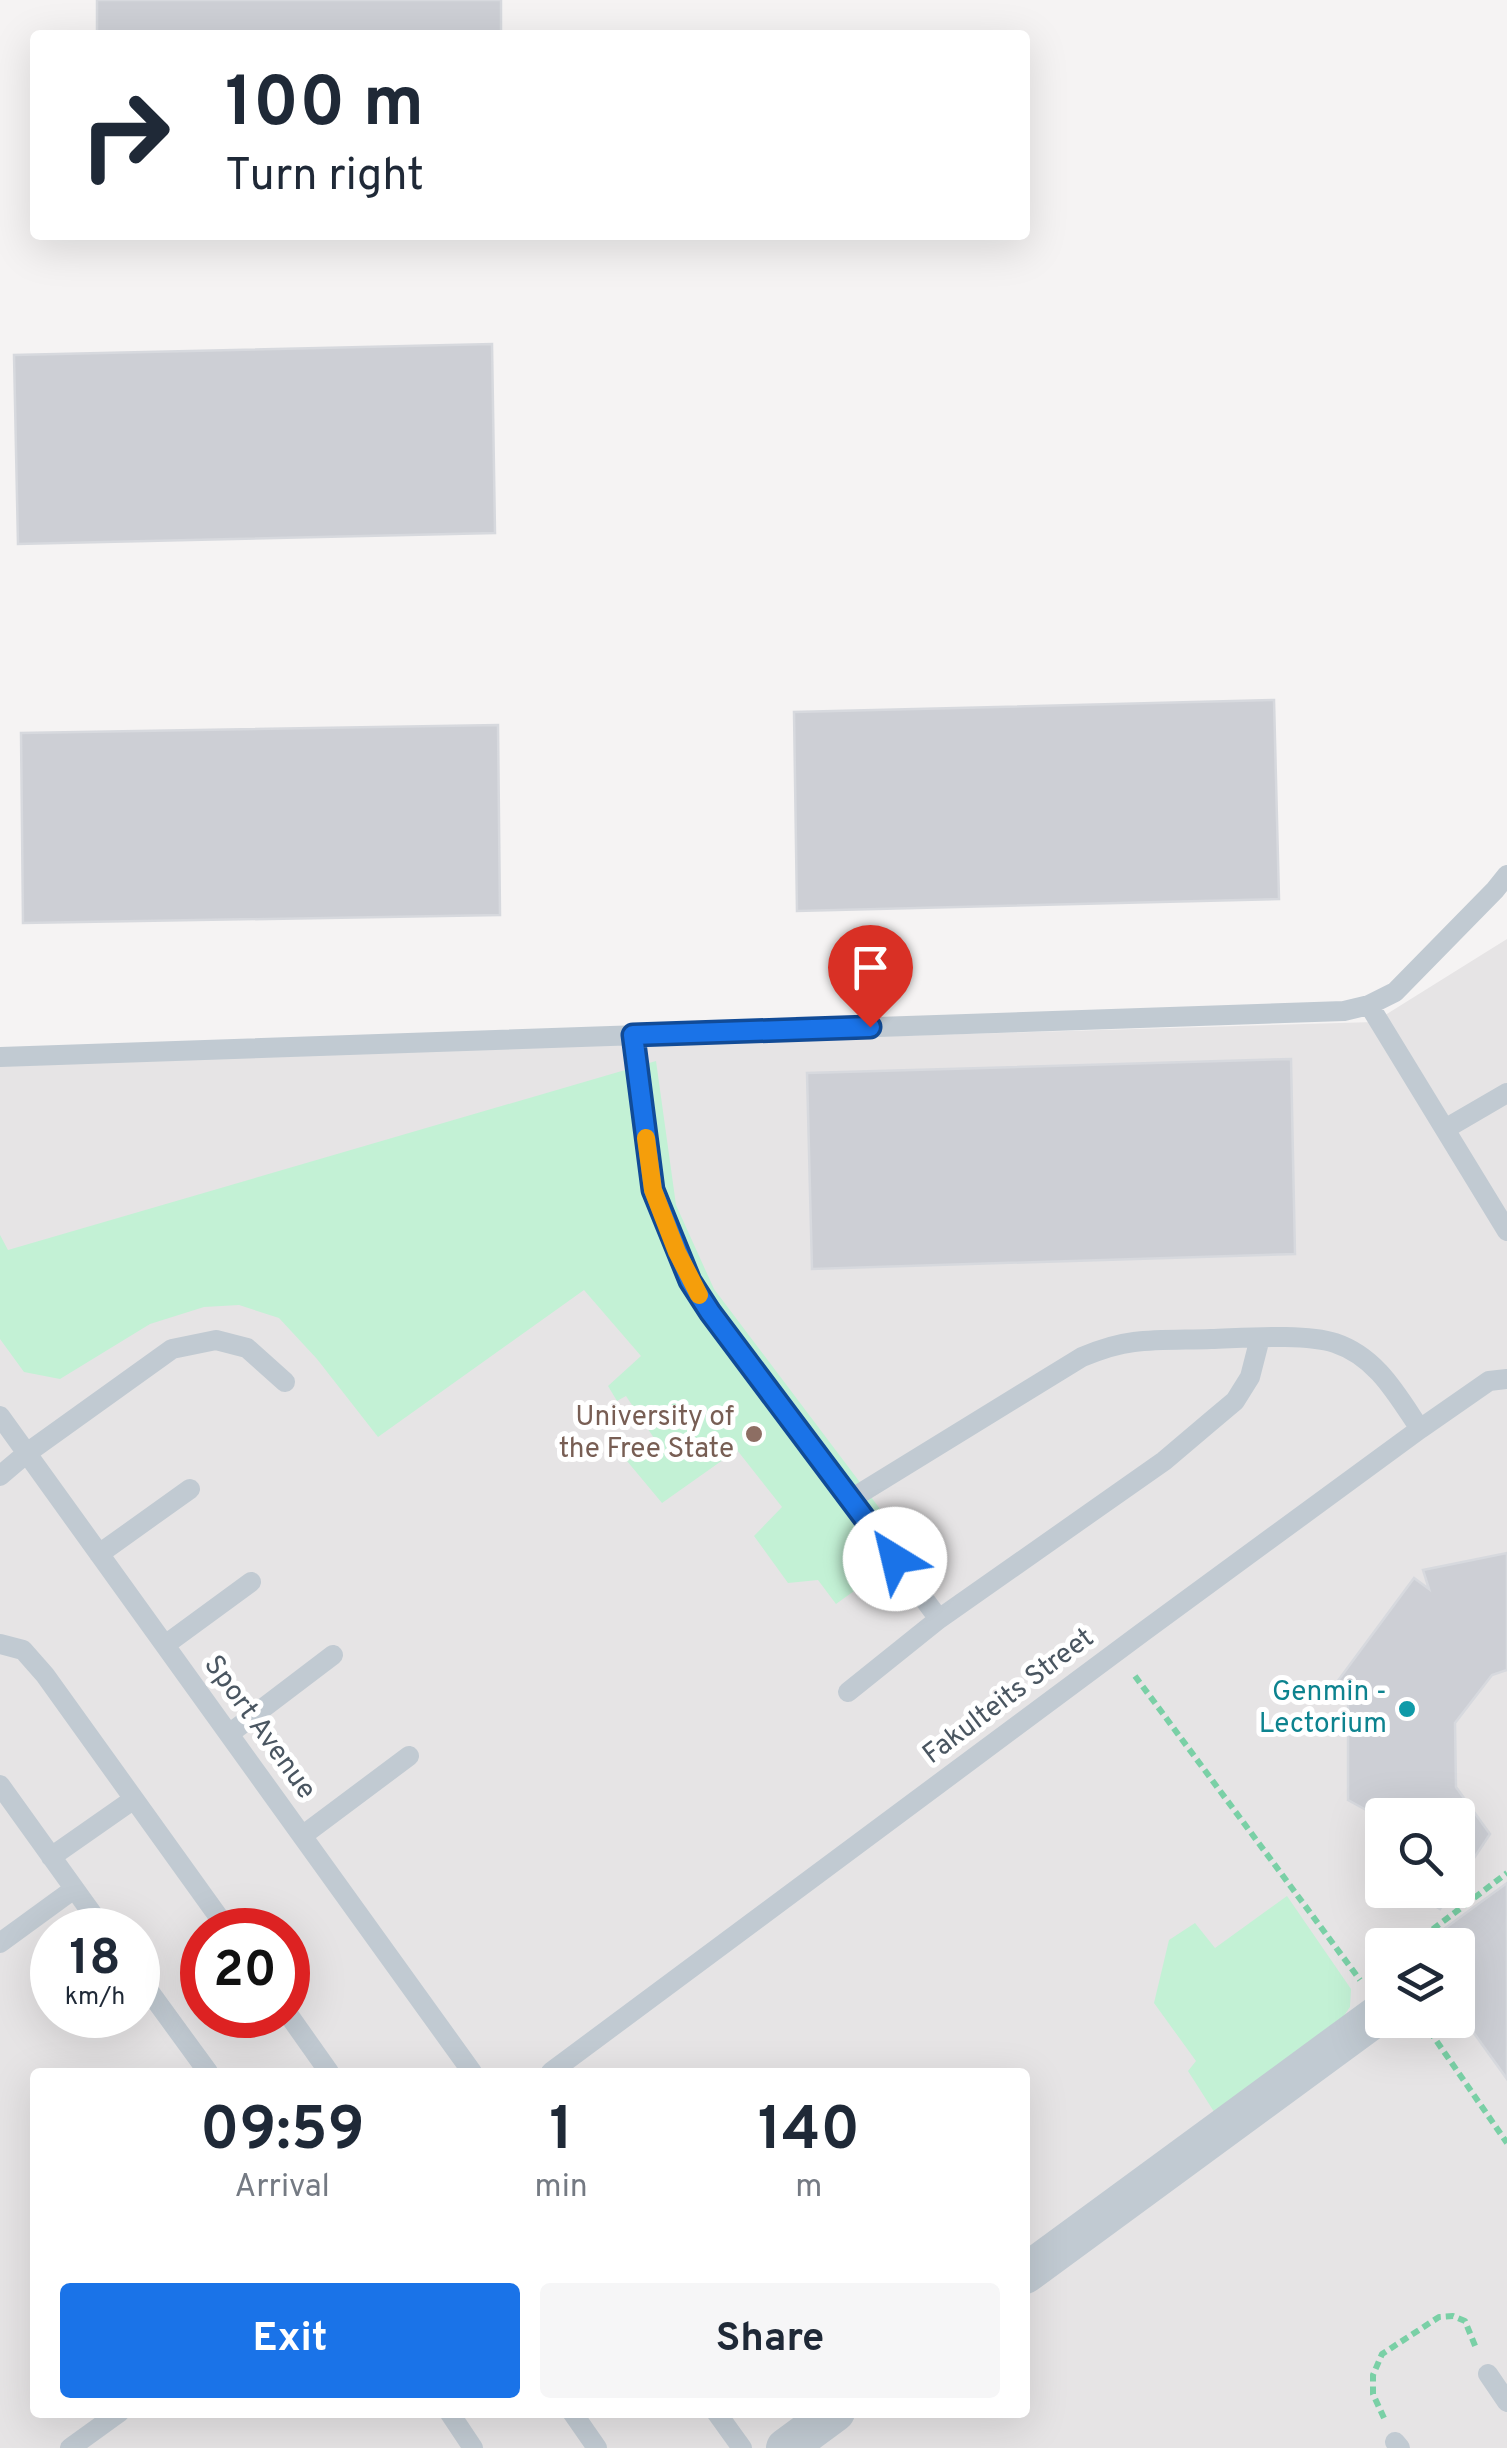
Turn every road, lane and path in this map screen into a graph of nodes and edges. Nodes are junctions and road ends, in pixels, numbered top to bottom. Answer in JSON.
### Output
{"nodes":[{"id":1,"x":1507,"y":874,"type":"edge"},
{"id":2,"x":1369,"y":1005,"type":"junction"},
{"id":3,"x":633,"y":1035,"type":"junction"},
{"id":4,"x":0,"y":1057,"type":"edge"},
{"id":5,"x":1507,"y":1093,"type":"edge"},
{"id":6,"x":1445,"y":1129,"type":"junction"},
{"id":7,"x":1507,"y":1230,"type":"edge"},
{"id":8,"x":1260,"y":1338,"type":"junction"},
{"id":9,"x":1507,"y":1379,"type":"edge"},
{"id":10,"x":284,"y":1382,"type":"dead end"},
{"id":11,"x":0,"y":1416,"type":"edge"},
{"id":12,"x":1420,"y":1429,"type":"junction"},
{"id":13,"x":27,"y":1453,"type":"junction"},
{"id":14,"x":0,"y":1476,"type":"edge"},
{"id":15,"x":190,"y":1488,"type":"dead end"},
{"id":16,"x":851,"y":1498,"type":"junction"},
{"id":17,"x":99,"y":1554,"type":"junction"},
{"id":18,"x":252,"y":1582,"type":"dead end"},
{"id":19,"x":939,"y":1619,"type":"junction"},
{"id":20,"x":0,"y":1644,"type":"edge"},
{"id":21,"x":165,"y":1645,"type":"junction"},
{"id":22,"x":1116,"y":1651,"type":"junction"},
{"id":23,"x":333,"y":1655,"type":"dead end"},
{"id":24,"x":848,"y":1692,"type":"dead end"},
{"id":25,"x":230,"y":1734,"type":"junction"},
{"id":26,"x":409,"y":1756,"type":"dead end"},
{"id":27,"x":0,"y":1786,"type":"edge"},
{"id":28,"x":134,"y":1798,"type":"junction"},
{"id":29,"x":302,"y":1836,"type":"junction"},
{"id":30,"x":51,"y":1857,"type":"junction"},
{"id":31,"x":1507,"y":1873,"type":"edge"},
{"id":32,"x":74,"y":1889,"type":"junction"},
{"id":33,"x":88,"y":1908,"type":"edge"},
{"id":34,"x":212,"y":1908,"type":"edge"},
{"id":35,"x":1434,"y":1928,"type":"edge"},
{"id":36,"x":0,"y":1943,"type":"edge"},
{"id":37,"x":1365,"y":1988,"type":"edge"},
{"id":38,"x":160,"y":2006,"type":"edge"},
{"id":39,"x":1365,"y":2013,"type":"edge"},
{"id":40,"x":305,"y":2038,"type":"edge"},
{"id":41,"x":1434,"y":2038,"type":"edge"},
{"id":42,"x":205,"y":2068,"type":"edge"},
{"id":43,"x":326,"y":2068,"type":"edge"},
{"id":44,"x":469,"y":2068,"type":"edge"},
{"id":45,"x":556,"y":2068,"type":"edge"},
{"id":46,"x":1507,"y":2143,"type":"edge"},
{"id":47,"x":1030,"y":2270,"type":"edge"},
{"id":48,"x":1488,"y":2374,"type":"joint"},
{"id":49,"x":1507,"y":2402,"type":"edge"},
{"id":50,"x":112,"y":2418,"type":"edge"},
{"id":51,"x":453,"y":2418,"type":"edge"},
{"id":52,"x":576,"y":2418,"type":"edge"},
{"id":53,"x":720,"y":2418,"type":"edge"},
{"id":54,"x":827,"y":2418,"type":"edge"},
{"id":55,"x":1398,"y":2445,"type":"edge"},
{"id":56,"x":70,"y":2448,"type":"edge"},
{"id":57,"x":473,"y":2448,"type":"edge"},
{"id":58,"x":597,"y":2448,"type":"edge"},
{"id":59,"x":742,"y":2448,"type":"edge"},
{"id":60,"x":786,"y":2448,"type":"edge"}],
"edges":[{"from":1,"to":2,"type":"lane"},
{"from":2,"to":3,"type":"lane"},
{"from":2,"to":6,"type":"lane"},
{"from":3,"to":4,"type":"lane"},
{"from":3,"to":16,"type":"lane"},
{"from":5,"to":6,"type":"lane"},
{"from":6,"to":7,"type":"lane"},
{"from":8,"to":12,"type":"lane"},
{"from":8,"to":16,"type":"lane"},
{"from":8,"to":19,"type":"lane"},
{"from":9,"to":12,"type":"lane","name":"Fakulteits Street"},
{"from":10,"to":13,"type":"lane"},
{"from":11,"to":13,"type":"lane","name":"Sport Avenue"},
{"from":12,"to":22,"type":"lane","name":"Fakulteits Street"},
{"from":13,"to":14,"type":"lane"},
{"from":13,"to":17,"type":"lane","name":"Sport Avenue"},
{"from":15,"to":17,"type":"lane"},
{"from":16,"to":19,"type":"lane"},
{"from":17,"to":21,"type":"lane","name":"Sport Avenue"},
{"from":18,"to":21,"type":"lane"},
{"from":19,"to":24,"type":"lane"},
{"from":20,"to":28,"type":"lane"},
{"from":21,"to":25,"type":"lane","name":"Sport Avenue"},
{"from":22,"to":37,"type":"path"},
{"from":22,"to":45,"type":"lane","name":"Fakulteits Street"},
{"from":23,"to":25,"type":"lane"},
{"from":25,"to":29,"type":"lane","name":"Sport Avenue"},
{"from":26,"to":29,"type":"lane"},
{"from":27,"to":30,"type":"lane"},
{"from":28,"to":30,"type":"lane"},
{"from":28,"to":34,"type":"lane"},
{"from":29,"to":44,"type":"lane","name":"Sport Avenue"},
{"from":30,"to":32,"type":"lane"},
{"from":31,"to":35,"type":"path"},
{"from":32,"to":33,"type":"lane"},
{"from":32,"to":36,"type":"lane"},
{"from":38,"to":42,"type":"lane"},
{"from":39,"to":47,"type":"street"},
{"from":40,"to":43,"type":"lane"},
{"from":41,"to":46,"type":"path"},
{"from":48,"to":49,"type":"lane"},
{"from":48,"to":55,"type":"path"},
{"from":50,"to":56,"type":"lane"},
{"from":51,"to":57,"type":"lane"},
{"from":52,"to":58,"type":"lane"},
{"from":53,"to":59,"type":"lane"},
{"from":54,"to":60,"type":"street"}]}
